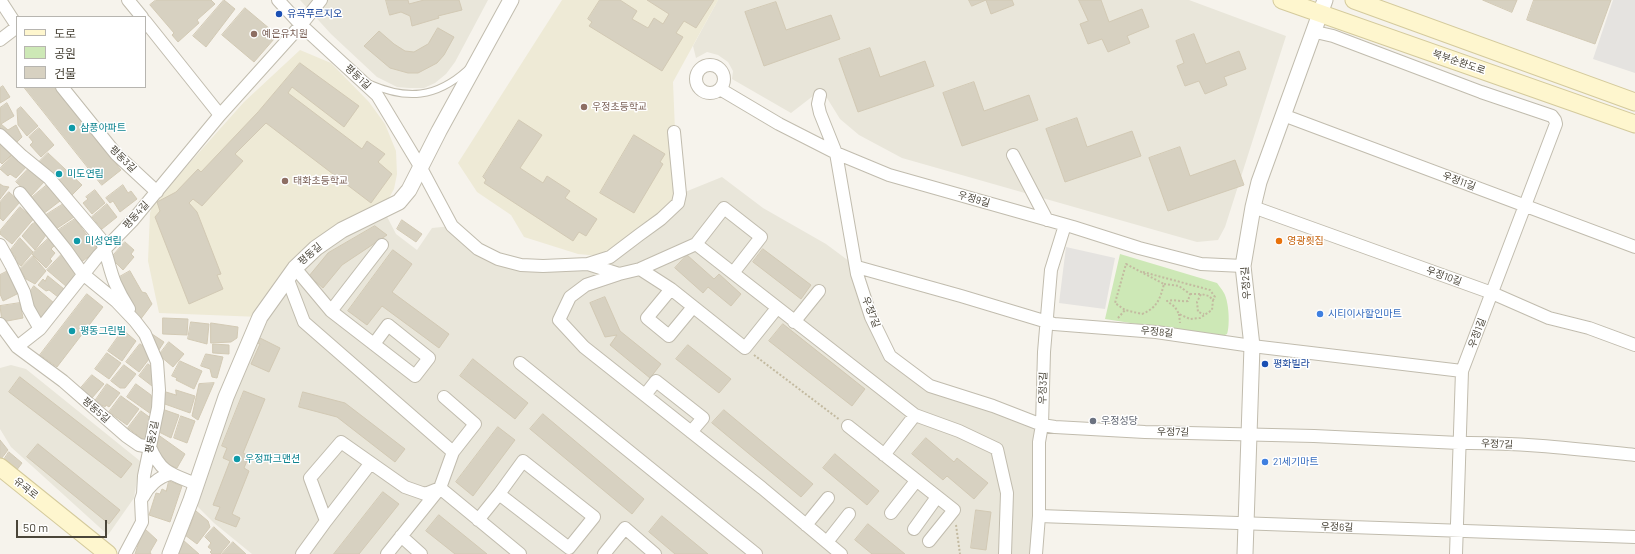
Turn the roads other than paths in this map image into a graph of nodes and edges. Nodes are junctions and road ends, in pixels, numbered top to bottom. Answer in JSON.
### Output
{"nodes":[{"id":1,"x":0,"y":0,"type":"edge"},
{"id":2,"x":128,"y":0,"type":"edge"},
{"id":3,"x":278,"y":0,"type":"edge"},
{"id":4,"x":321,"y":0,"type":"edge"},
{"id":5,"x":511,"y":0,"type":"edge"},
{"id":6,"x":1282,"y":0,"type":"edge"},
{"id":7,"x":1354,"y":0,"type":"edge"},
{"id":8,"x":1323,"y":7,"type":"edge"},
{"id":9,"x":141,"y":16,"type":"edge"},
{"id":10,"x":146,"y":22,"type":"edge"},
{"id":11,"x":16,"y":24,"type":"edge"},
{"id":12,"x":301,"y":25,"type":"junction"},
{"id":13,"x":16,"y":27,"type":"edge"},
{"id":14,"x":1313,"y":33,"type":"junction"},
{"id":15,"x":0,"y":40,"type":"edge"},
{"id":16,"x":477,"y":61,"type":"junction"},
{"id":17,"x":363,"y":81,"type":"junction"},
{"id":18,"x":63,"y":88,"type":"edge"},
{"id":19,"x":720,"y":89,"type":"dead end"},
{"id":20,"x":820,"y":95,"type":"dead end"},
{"id":21,"x":1635,"y":102,"type":"edge"},
{"id":22,"x":220,"y":115,"type":"junction"},
{"id":23,"x":1283,"y":115,"type":"junction"},
{"id":24,"x":1635,"y":124,"type":"edge"},
{"id":25,"x":674,"y":132,"type":"dead end"},
{"id":26,"x":0,"y":135,"type":"edge"},
{"id":27,"x":836,"y":153,"type":"junction"},
{"id":28,"x":1013,"y":154,"type":"dead end"},
{"id":29,"x":421,"y":168,"type":"junction"},
{"id":30,"x":157,"y":192,"type":"junction"},
{"id":31,"x":20,"y":193,"type":"dead end"},
{"id":32,"x":1524,"y":206,"type":"junction"},
{"id":33,"x":1253,"y":207,"type":"junction"},
{"id":34,"x":1047,"y":220,"type":"junction"},
{"id":35,"x":1065,"y":225,"type":"junction"},
{"id":36,"x":696,"y":244,"type":"junction"},
{"id":37,"x":0,"y":245,"type":"edge"},
{"id":38,"x":382,"y":245,"type":"dead end"},
{"id":39,"x":1635,"y":247,"type":"edge"},
{"id":40,"x":105,"y":248,"type":"junction"},
{"id":41,"x":588,"y":264,"type":"junction"},
{"id":42,"x":1243,"y":266,"type":"junction"},
{"id":43,"x":856,"y":267,"type":"junction"},
{"id":44,"x":640,"y":269,"type":"junction"},
{"id":45,"x":733,"y":273,"type":"junction"},
{"id":46,"x":83,"y":274,"type":"junction"},
{"id":47,"x":291,"y":274,"type":"junction"},
{"id":48,"x":619,"y":274,"type":"junction"},
{"id":49,"x":671,"y":289,"type":"junction"},
{"id":50,"x":819,"y":291,"type":"dead end"},
{"id":51,"x":1492,"y":293,"type":"junction"},
{"id":52,"x":693,"y":307,"type":"junction"},
{"id":53,"x":777,"y":308,"type":"junction"},
{"id":54,"x":331,"y":311,"type":"junction"},
{"id":55,"x":135,"y":320,"type":"junction"},
{"id":56,"x":794,"y":322,"type":"junction"},
{"id":57,"x":1048,"y":322,"type":"junction"},
{"id":58,"x":0,"y":324,"type":"edge"},
{"id":59,"x":40,"y":329,"type":"junction"},
{"id":60,"x":374,"y":344,"type":"junction"},
{"id":61,"x":1635,"y":345,"type":"edge"},
{"id":62,"x":1252,"y":346,"type":"junction"},
{"id":63,"x":17,"y":347,"type":"junction"},
{"id":64,"x":520,"y":363,"type":"dead end"},
{"id":65,"x":1462,"y":371,"type":"junction"},
{"id":66,"x":645,"y":395,"type":"junction"},
{"id":67,"x":444,"y":397,"type":"dead end"},
{"id":68,"x":915,"y":414,"type":"junction"},
{"id":69,"x":1042,"y":425,"type":"junction"},
{"id":70,"x":848,"y":426,"type":"road end"},
{"id":71,"x":691,"y":432,"type":"junction"},
{"id":72,"x":1248,"y":433,"type":"junction"},
{"id":73,"x":1459,"y":443,"type":"junction"},
{"id":74,"x":150,"y":447,"type":"junction"},
{"id":75,"x":453,"y":452,"type":"junction"},
{"id":76,"x":884,"y":455,"type":"junction"},
{"id":77,"x":1635,"y":455,"type":"edge"},
{"id":78,"x":370,"y":464,"type":"junction"},
{"id":79,"x":0,"y":467,"type":"edge"},
{"id":80,"x":170,"y":474,"type":"junction"},
{"id":81,"x":916,"y":481,"type":"junction"},
{"id":82,"x":196,"y":484,"type":"junction"},
{"id":83,"x":440,"y":488,"type":"junction"},
{"id":84,"x":499,"y":494,"type":"junction"},
{"id":85,"x":937,"y":497,"type":"junction"},
{"id":86,"x":828,"y":498,"type":"dead end"},
{"id":87,"x":141,"y":500,"type":"junction"},
{"id":88,"x":891,"y":513,"type":"dead end"},
{"id":89,"x":849,"y":514,"type":"dead end"},
{"id":90,"x":1039,"y":516,"type":"junction"},
{"id":91,"x":478,"y":520,"type":"junction"},
{"id":92,"x":326,"y":521,"type":"junction"},
{"id":93,"x":1246,"y":524,"type":"junction"},
{"id":94,"x":806,"y":525,"type":"junction"},
{"id":95,"x":914,"y":529,"type":"dead end"},
{"id":96,"x":1456,"y":531,"type":"junction"},
{"id":97,"x":401,"y":536,"type":"junction"},
{"id":98,"x":1635,"y":537,"type":"edge"},
{"id":99,"x":930,"y":541,"type":"dead end"},
{"id":100,"x":828,"y":542,"type":"junction"},
{"id":101,"x":108,"y":554,"type":"edge"},
{"id":102,"x":125,"y":554,"type":"edge"},
{"id":103,"x":170,"y":554,"type":"edge"},
{"id":104,"x":302,"y":554,"type":"edge"},
{"id":105,"x":387,"y":554,"type":"edge"},
{"id":106,"x":421,"y":554,"type":"edge"},
{"id":107,"x":520,"y":554,"type":"edge"},
{"id":108,"x":604,"y":554,"type":"edge"},
{"id":109,"x":655,"y":554,"type":"edge"},
{"id":110,"x":756,"y":554,"type":"edge"},
{"id":111,"x":841,"y":554,"type":"edge"},
{"id":112,"x":1005,"y":554,"type":"edge"},
{"id":113,"x":1036,"y":554,"type":"edge"},
{"id":114,"x":1245,"y":554,"type":"edge"},
{"id":115,"x":1456,"y":554,"type":"edge"}],
"edges":[{"from":1,"to":11,"type":"street"},
{"from":2,"to":9,"type":"street"},
{"from":3,"to":12,"type":"street","name":"평동1길"},
{"from":4,"to":12,"type":"street","name":"평동4길"},
{"from":5,"to":16,"type":"street","name":"평동길"},
{"from":6,"to":8,"type":"main road","name":"북부순환도로"},
{"from":7,"to":21,"type":"main road"},
{"from":8,"to":14,"type":"street","name":"우정2길"},
{"from":8,"to":24,"type":"main road","name":"북부순환도로"},
{"from":10,"to":22,"type":"street"},
{"from":12,"to":17,"type":"street","name":"평동1길"},
{"from":12,"to":22,"type":"street","name":"평동4길"},
{"from":13,"to":15,"type":"street"},
{"from":14,"to":23,"type":"street","name":"우정2길"},
{"from":14,"to":32,"type":"street","name":"우정1길"},
{"from":16,"to":17,"type":"lane"},
{"from":16,"to":29,"type":"street","name":"평동길"},
{"from":17,"to":29,"type":"street","name":"평동1길"},
{"from":18,"to":30,"type":"street","name":"평동3길"},
{"from":19,"to":27,"type":"street","name":"우정9길"},
{"from":20,"to":27,"type":"street","name":"우정7길"},
{"from":22,"to":30,"type":"street","name":"평동4길"},
{"from":23,"to":32,"type":"street","name":"우정11길"},
{"from":23,"to":33,"type":"street","name":"우정2길"},
{"from":25,"to":41,"type":"street"},
{"from":26,"to":40,"type":"street","name":"평동2길"},
{"from":27,"to":34,"type":"street","name":"우정9길"},
{"from":27,"to":43,"type":"street","name":"우정7길"},
{"from":28,"to":34,"type":"street"},
{"from":29,"to":41,"type":"street","name":"평동1길"},
{"from":29,"to":47,"type":"street","name":"평동길"},
{"from":30,"to":40,"type":"street","name":"평동4길"},
{"from":31,"to":46,"type":"street","name":"평동2길"},
{"from":32,"to":39,"type":"street","name":"우정11길"},
{"from":32,"to":51,"type":"street","name":"우정1길"},
{"from":33,"to":42,"type":"street","name":"우정2길"},
{"from":33,"to":51,"type":"street","name":"우정10길"},
{"from":34,"to":35,"type":"street","name":"우정9길"},
{"from":35,"to":42,"type":"street","name":"우정9길"},
{"from":35,"to":57,"type":"street","name":"우정3길"},
{"from":36,"to":44,"type":"street"},
{"from":36,"to":45,"type":"street"},
{"from":36,"to":45,"type":"street"},
{"from":37,"to":59,"type":"street"},
{"from":38,"to":54,"type":"street"},
{"from":40,"to":46,"type":"street","name":"평동4길"},
{"from":40,"to":55,"type":"street","name":"평동2길"},
{"from":41,"to":48,"type":"street"},
{"from":42,"to":62,"type":"street","name":"우정2길"},
{"from":43,"to":57,"type":"street","name":"우정8길"},
{"from":43,"to":69,"type":"street","name":"우정7길"},
{"from":44,"to":48,"type":"street"},
{"from":44,"to":49,"type":"street"},
{"from":45,"to":53,"type":"street"},
{"from":46,"to":55,"type":"street","name":"평동2길"},
{"from":46,"to":59,"type":"street","name":"평동4길"},
{"from":47,"to":54,"type":"street"},
{"from":47,"to":75,"type":"street"},
{"from":47,"to":82,"type":"street","name":"평동길"},
{"from":48,"to":66,"type":"street"},
{"from":49,"to":52,"type":"street"},
{"from":49,"to":52,"type":"street"},
{"from":50,"to":56,"type":"street"},
{"from":51,"to":61,"type":"street","name":"우정10길"},
{"from":51,"to":65,"type":"street","name":"우정1길"},
{"from":52,"to":53,"type":"street"},
{"from":53,"to":56,"type":"street"},
{"from":54,"to":60,"type":"street"},
{"from":55,"to":74,"type":"street","name":"평동2길"},
{"from":56,"to":68,"type":"street"},
{"from":57,"to":62,"type":"street","name":"우정8길"},
{"from":57,"to":69,"type":"street","name":"우정3길"},
{"from":58,"to":63,"type":"street","name":"평동5길"},
{"from":59,"to":63,"type":"street","name":"평동4길"},
{"from":60,"to":60,"type":"street"},
{"from":62,"to":65,"type":"street","name":"우정8길"},
{"from":62,"to":72,"type":"street","name":"우정2길"},
{"from":63,"to":74,"type":"street","name":"평동5길"},
{"from":64,"to":110,"type":"street"},
{"from":65,"to":73,"type":"street","name":"우정1길"},
{"from":66,"to":71,"type":"street"},
{"from":66,"to":71,"type":"street"},
{"from":67,"to":75,"type":"street"},
{"from":68,"to":76,"type":"street"},
{"from":68,"to":112,"type":"street"},
{"from":69,"to":72,"type":"street","name":"우정7길"},
{"from":69,"to":90,"type":"street","name":"우정3길"},
{"from":70,"to":76,"type":"street"},
{"from":71,"to":94,"type":"street"},
{"from":72,"to":73,"type":"street","name":"우정7길"},
{"from":72,"to":93,"type":"street","name":"우정2길"},
{"from":73,"to":77,"type":"street","name":"우정7길"},
{"from":73,"to":96,"type":"street","name":"우정1길"},
{"from":74,"to":80,"type":"street"},
{"from":74,"to":87,"type":"street","name":"평동2길"},
{"from":75,"to":83,"type":"street"},
{"from":76,"to":81,"type":"street"},
{"from":78,"to":83,"type":"street"},
{"from":78,"to":92,"type":"street"},
{"from":78,"to":92,"type":"street"},
{"from":79,"to":101,"type":"main road","name":"유곡로"},
{"from":80,"to":82,"type":"street"},
{"from":80,"to":87,"type":"street"},
{"from":81,"to":85,"type":"street"},
{"from":81,"to":88,"type":"street"},
{"from":82,"to":103,"type":"street","name":"평동길"},
{"from":83,"to":91,"type":"street"},
{"from":83,"to":97,"type":"street"},
{"from":84,"to":84,"type":"street"},
{"from":84,"to":91,"type":"street"},
{"from":85,"to":95,"type":"street"},
{"from":85,"to":99,"type":"street"},
{"from":86,"to":94,"type":"street"},
{"from":87,"to":102,"type":"street","name":"평동2길"},
{"from":89,"to":100,"type":"street"},
{"from":90,"to":93,"type":"street","name":"우정6길"},
{"from":90,"to":113,"type":"street","name":"우정3길"},
{"from":91,"to":107,"type":"street"},
{"from":92,"to":104,"type":"street"},
{"from":93,"to":96,"type":"street","name":"우정6길"},
{"from":93,"to":114,"type":"street","name":"우정2길"},
{"from":94,"to":100,"type":"street"},
{"from":96,"to":98,"type":"street","name":"우정6길"},
{"from":96,"to":115,"type":"street","name":"우정1길"},
{"from":97,"to":105,"type":"street"},
{"from":97,"to":106,"type":"street"},
{"from":100,"to":111,"type":"street"},
{"from":108,"to":109,"type":"street"}]}
